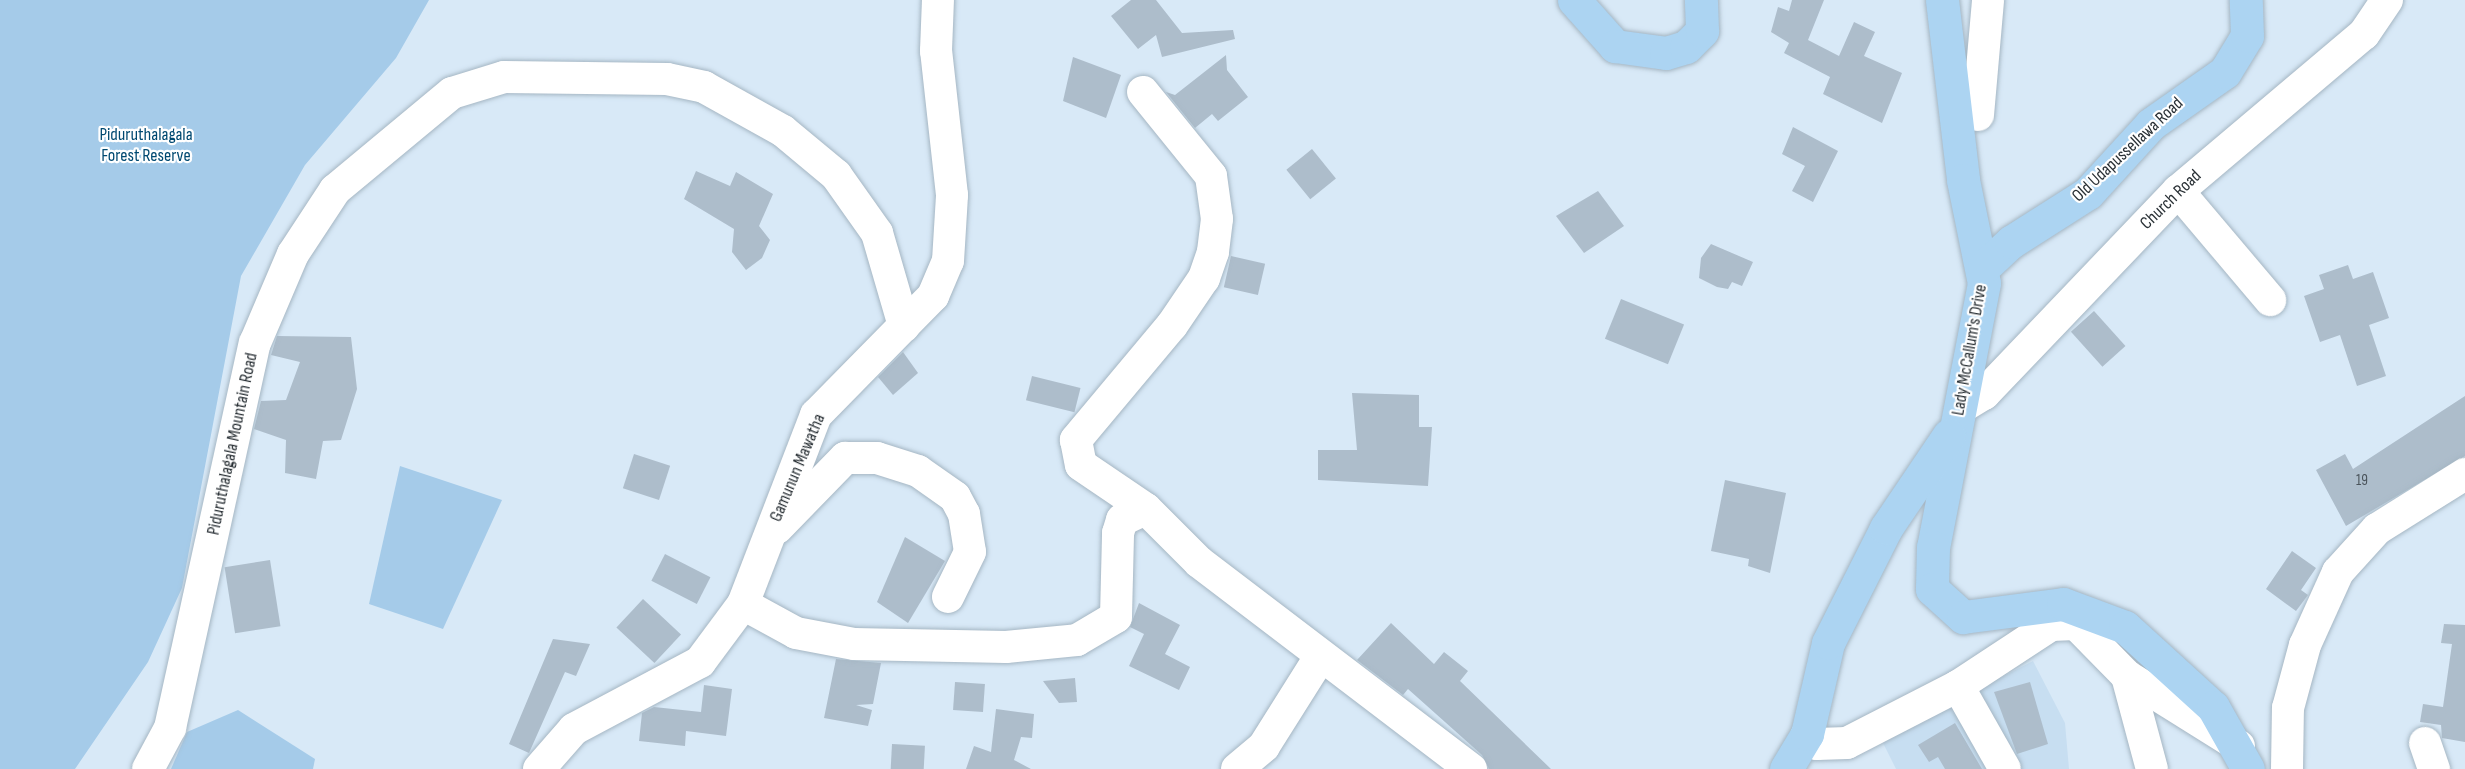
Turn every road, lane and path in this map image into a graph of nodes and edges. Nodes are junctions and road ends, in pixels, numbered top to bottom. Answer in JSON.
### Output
{"nodes":[{"id":1,"x":938,"y":0,"type":"edge"},
{"id":2,"x":1574,"y":0,"type":"edge"},
{"id":3,"x":1701,"y":0,"type":"edge"},
{"id":4,"x":1942,"y":0,"type":"edge"},
{"id":5,"x":1988,"y":0,"type":"edge"},
{"id":6,"x":2387,"y":0,"type":"edge"},
{"id":7,"x":2248,"y":2,"type":"edge"},
{"id":8,"x":1143,"y":92,"type":"dead end"},
{"id":9,"x":1978,"y":115,"type":"dead end"},
{"id":10,"x":2178,"y":191,"type":"junction"},
{"id":11,"x":1972,"y":221,"type":"junction"},
{"id":12,"x":2025,"y":233,"type":"junction"},
{"id":13,"x":1984,"y":267,"type":"junction"},
{"id":14,"x":2270,"y":300,"type":"dead end"},
{"id":15,"x":904,"y":326,"type":"junction"},
{"id":16,"x":1960,"y":414,"type":"junction"},
{"id":17,"x":2465,"y":474,"type":"edge"},
{"id":18,"x":1146,"y":509,"type":"junction"},
{"id":19,"x":771,"y":532,"type":"junction"},
{"id":20,"x":948,"y":597,"type":"dead end"},
{"id":21,"x":743,"y":604,"type":"junction"},
{"id":22,"x":1320,"y":657,"type":"junction"},
{"id":23,"x":2127,"y":676,"type":"junction"},
{"id":24,"x":1958,"y":686,"type":"junction"},
{"id":25,"x":1807,"y":734,"type":"junction"},
{"id":26,"x":2244,"y":758,"type":"edge"},
{"id":27,"x":148,"y":769,"type":"edge"},
{"id":28,"x":539,"y":769,"type":"edge"},
{"id":29,"x":1237,"y":769,"type":"edge"},
{"id":30,"x":1471,"y":769,"type":"edge"},
{"id":31,"x":1786,"y":769,"type":"edge"},
{"id":32,"x":2005,"y":769,"type":"edge"},
{"id":33,"x":2152,"y":769,"type":"edge"},
{"id":34,"x":2287,"y":769,"type":"edge"}],
"edges":[{"from":1,"to":15,"type":"street","name":"Gamunun Mawatha"},
{"from":2,"to":3,"type":"main road"},
{"from":4,"to":11,"type":"main road","name":"Lady McCallum's Drive"},
{"from":5,"to":9,"type":"street"},
{"from":6,"to":10,"type":"street","name":"Church Road"},
{"from":7,"to":12,"type":"main road","name":"Old Udapussellawa Road"},
{"from":8,"to":18,"type":"street"},
{"from":10,"to":14,"type":"street"},
{"from":10,"to":16,"type":"street","name":"Church Road"},
{"from":11,"to":12,"type":"main road"},
{"from":11,"to":13,"type":"main road","name":"Lady McCallum's Drive"},
{"from":12,"to":13,"type":"main road","name":"Old Udapussellawa Road"},
{"from":13,"to":16,"type":"main road","name":"Lady McCallum's Drive"},
{"from":15,"to":19,"type":"street","name":"Gamunun Mawatha"},
{"from":15,"to":27,"type":"street","name":"Piduruthalagala Mountain Road"},
{"from":16,"to":25,"type":"main road","name":"Lady McCallum's Drive"},
{"from":16,"to":26,"type":"main road"},
{"from":17,"to":34,"type":"street"},
{"from":18,"to":21,"type":"street"},
{"from":18,"to":22,"type":"street"},
{"from":19,"to":20,"type":"street"},
{"from":19,"to":21,"type":"street","name":"Gamunun Mawatha"},
{"from":21,"to":28,"type":"street","name":"Gamunun Mawatha"},
{"from":22,"to":29,"type":"street"},
{"from":22,"to":30,"type":"street"},
{"from":23,"to":24,"type":"street"},
{"from":23,"to":26,"type":"street"},
{"from":23,"to":33,"type":"street"},
{"from":24,"to":25,"type":"street"},
{"from":24,"to":32,"type":"street"},
{"from":25,"to":31,"type":"main road","name":"Lady McCallum's Drive"}]}
